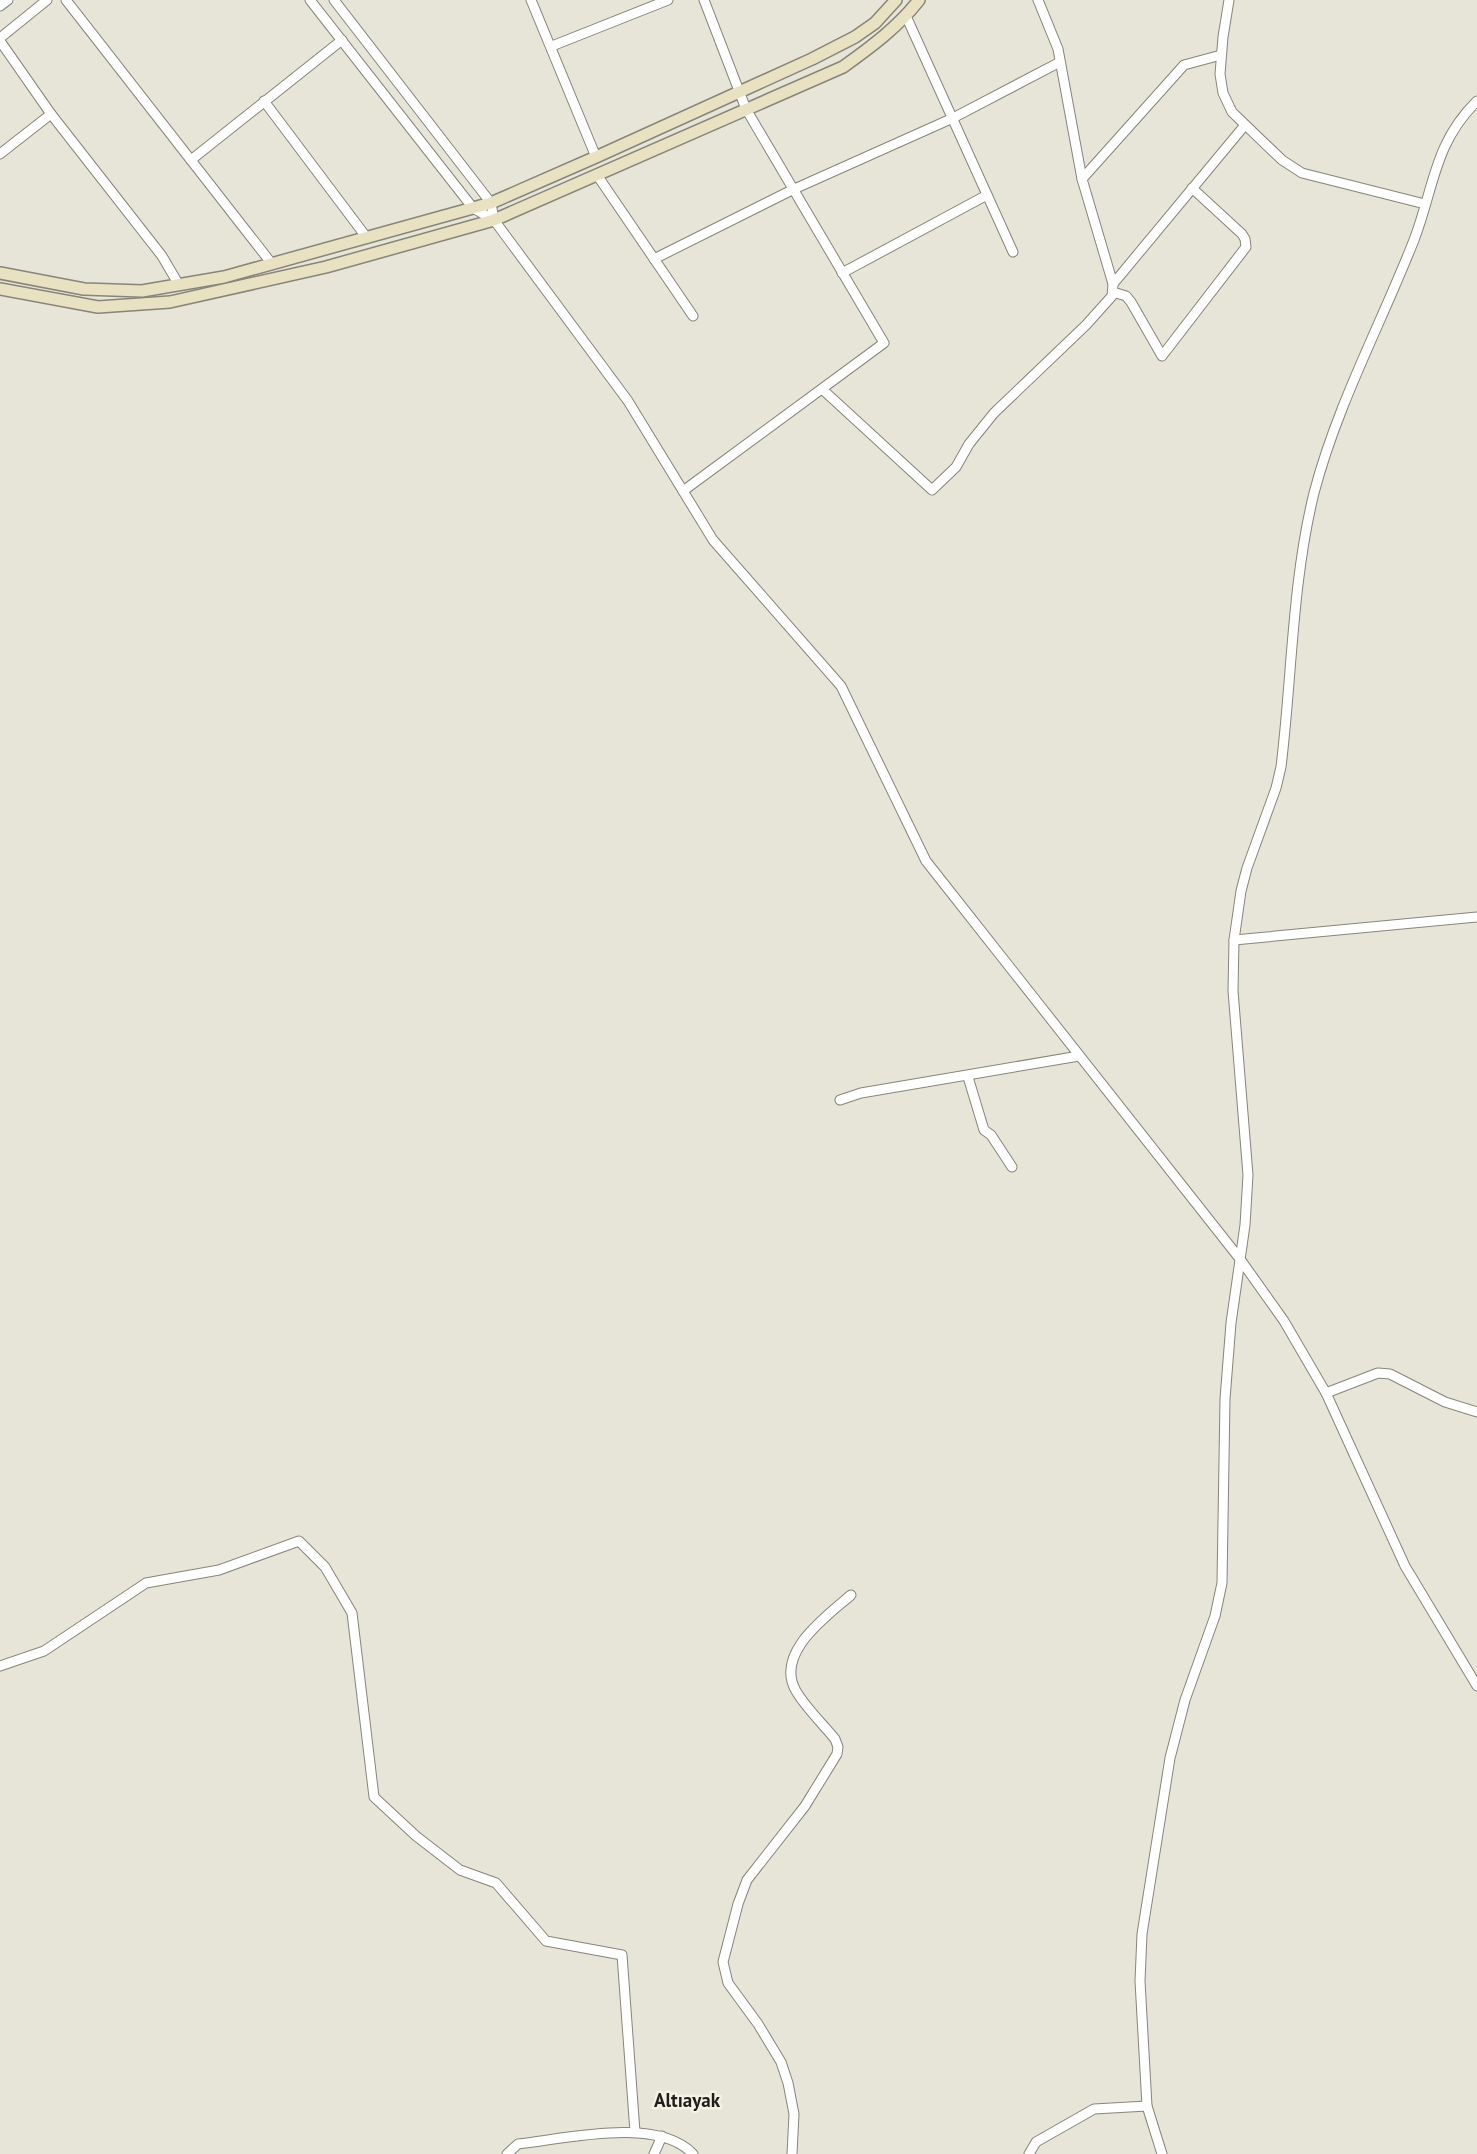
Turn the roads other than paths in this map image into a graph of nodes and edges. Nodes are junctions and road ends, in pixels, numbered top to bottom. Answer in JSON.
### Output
{"nodes":[{"id":1,"x":47,"y":0,"type":"edge"},
{"id":2,"x":66,"y":0,"type":"edge"},
{"id":3,"x":310,"y":0,"type":"edge"},
{"id":4,"x":334,"y":0,"type":"edge"},
{"id":5,"x":531,"y":0,"type":"edge"},
{"id":6,"x":668,"y":0,"type":"edge"},
{"id":7,"x":704,"y":0,"type":"edge"},
{"id":8,"x":896,"y":0,"type":"edge"},
{"id":9,"x":919,"y":0,"type":"edge"},
{"id":10,"x":1038,"y":0,"type":"edge"},
{"id":11,"x":1229,"y":0,"type":"edge"},
{"id":12,"x":906,"y":16,"type":"junction"},
{"id":13,"x":0,"y":40,"type":"edge"},
{"id":14,"x":342,"y":40,"type":"junction"},
{"id":15,"x":552,"y":46,"type":"junction"},
{"id":16,"x":1221,"y":55,"type":"junction"},
{"id":17,"x":1060,"y":62,"type":"junction"},
{"id":18,"x":738,"y":92,"type":"junction"},
{"id":19,"x":1477,"y":101,"type":"edge"},
{"id":20,"x":264,"y":102,"type":"junction"},
{"id":21,"x":746,"y":109,"type":"junction"},
{"id":22,"x":51,"y":114,"type":"junction"},
{"id":23,"x":953,"y":118,"type":"junction"},
{"id":24,"x":1245,"y":124,"type":"junction"},
{"id":25,"x":0,"y":154,"type":"edge"},
{"id":26,"x":596,"y":157,"type":"junction"},
{"id":27,"x":191,"y":160,"type":"junction"},
{"id":28,"x":597,"y":174,"type":"junction"},
{"id":29,"x":1082,"y":179,"type":"junction"},
{"id":30,"x":1192,"y":188,"type":"junction"},
{"id":31,"x":792,"y":190,"type":"junction"},
{"id":32,"x":987,"y":195,"type":"junction"},
{"id":33,"x":492,"y":203,"type":"junction"},
{"id":34,"x":1425,"y":204,"type":"junction"},
{"id":35,"x":473,"y":208,"type":"junction"},
{"id":36,"x":494,"y":220,"type":"junction"},
{"id":37,"x":367,"y":238,"type":"junction"},
{"id":38,"x":1013,"y":252,"type":"dead end"},
{"id":39,"x":654,"y":259,"type":"junction"},
{"id":40,"x":272,"y":264,"type":"junction"},
{"id":41,"x":0,"y":273,"type":"edge"},
{"id":42,"x":842,"y":273,"type":"junction"},
{"id":43,"x":179,"y":285,"type":"junction"},
{"id":44,"x":1113,"y":288,"type":"junction"},
{"id":45,"x":0,"y":289,"type":"edge"},
{"id":46,"x":693,"y":316,"type":"dead end"},
{"id":47,"x":822,"y":389,"type":"junction"},
{"id":48,"x":683,"y":491,"type":"junction"},
{"id":49,"x":1477,"y":917,"type":"edge"},
{"id":50,"x":1234,"y":940,"type":"junction"},
{"id":51,"x":1079,"y":1056,"type":"junction"},
{"id":52,"x":968,"y":1076,"type":"junction"},
{"id":53,"x":840,"y":1100,"type":"dead end"},
{"id":54,"x":1012,"y":1167,"type":"dead end"},
{"id":55,"x":1240,"y":1259,"type":"junction"},
{"id":56,"x":1326,"y":1392,"type":"junction"},
{"id":57,"x":1477,"y":1412,"type":"edge"},
{"id":58,"x":851,"y":1595,"type":"dead end"},
{"id":59,"x":0,"y":1666,"type":"edge"},
{"id":60,"x":1477,"y":1686,"type":"edge"},
{"id":61,"x":1147,"y":2106,"type":"junction"},
{"id":62,"x":635,"y":2132,"type":"junction"},
{"id":63,"x":662,"y":2136,"type":"junction"},
{"id":64,"x":507,"y":2154,"type":"edge"},
{"id":65,"x":654,"y":2154,"type":"edge"},
{"id":66,"x":693,"y":2154,"type":"edge"},
{"id":67,"x":792,"y":2154,"type":"edge"},
{"id":68,"x":1029,"y":2154,"type":"edge"},
{"id":69,"x":1162,"y":2154,"type":"edge"}],
"edges":[{"from":1,"to":13,"type":"street"},
{"from":2,"to":27,"type":"street"},
{"from":3,"to":14,"type":"street"},
{"from":4,"to":33,"type":"street"},
{"from":5,"to":15,"type":"street"},
{"from":6,"to":15,"type":"street"},
{"from":7,"to":18,"type":"street"},
{"from":8,"to":18,"type":"street"},
{"from":9,"to":12,"type":"street"},
{"from":10,"to":17,"type":"street"},
{"from":11,"to":16,"type":"street"},
{"from":12,"to":21,"type":"street"},
{"from":12,"to":23,"type":"street"},
{"from":13,"to":22,"type":"street"},
{"from":14,"to":20,"type":"street"},
{"from":14,"to":35,"type":"street"},
{"from":15,"to":26,"type":"street"},
{"from":16,"to":24,"type":"street"},
{"from":16,"to":29,"type":"street"},
{"from":17,"to":23,"type":"street"},
{"from":17,"to":29,"type":"street"},
{"from":18,"to":21,"type":"street"},
{"from":18,"to":26,"type":"street"},
{"from":19,"to":34,"type":"street"},
{"from":20,"to":27,"type":"street"},
{"from":20,"to":37,"type":"street"},
{"from":21,"to":28,"type":"street"},
{"from":21,"to":31,"type":"street"},
{"from":22,"to":25,"type":"street"},
{"from":22,"to":43,"type":"street"},
{"from":23,"to":31,"type":"street"},
{"from":23,"to":32,"type":"street"},
{"from":24,"to":30,"type":"street"},
{"from":24,"to":34,"type":"street"},
{"from":26,"to":33,"type":"street"},
{"from":27,"to":40,"type":"street"},
{"from":28,"to":36,"type":"street"},
{"from":28,"to":39,"type":"street"},
{"from":29,"to":44,"type":"street"},
{"from":30,"to":44,"type":"street"},
{"from":30,"to":44,"type":"street"},
{"from":31,"to":39,"type":"street"},
{"from":31,"to":42,"type":"street"},
{"from":32,"to":38,"type":"street"},
{"from":32,"to":42,"type":"street"},
{"from":33,"to":35,"type":"street"},
{"from":33,"to":36,"type":"street"},
{"from":34,"to":50,"type":"street"},
{"from":35,"to":36,"type":"street"},
{"from":35,"to":37,"type":"street"},
{"from":36,"to":45,"type":"street"},
{"from":36,"to":48,"type":"street"},
{"from":37,"to":40,"type":"street"},
{"from":39,"to":46,"type":"street"},
{"from":40,"to":43,"type":"street"},
{"from":41,"to":43,"type":"street"},
{"from":42,"to":47,"type":"street"},
{"from":44,"to":47,"type":"street"},
{"from":47,"to":48,"type":"street"},
{"from":48,"to":51,"type":"street"},
{"from":49,"to":50,"type":"street"},
{"from":50,"to":55,"type":"street"},
{"from":51,"to":52,"type":"street"},
{"from":51,"to":55,"type":"street"},
{"from":52,"to":53,"type":"street"},
{"from":52,"to":54,"type":"street"},
{"from":55,"to":56,"type":"street"},
{"from":55,"to":61,"type":"street"},
{"from":56,"to":57,"type":"street"},
{"from":56,"to":60,"type":"street"},
{"from":58,"to":67,"type":"street"},
{"from":59,"to":62,"type":"street"},
{"from":61,"to":68,"type":"street"},
{"from":61,"to":69,"type":"street"},
{"from":62,"to":63,"type":"street"},
{"from":62,"to":64,"type":"street"},
{"from":63,"to":65,"type":"street"},
{"from":63,"to":66,"type":"street"}]}
